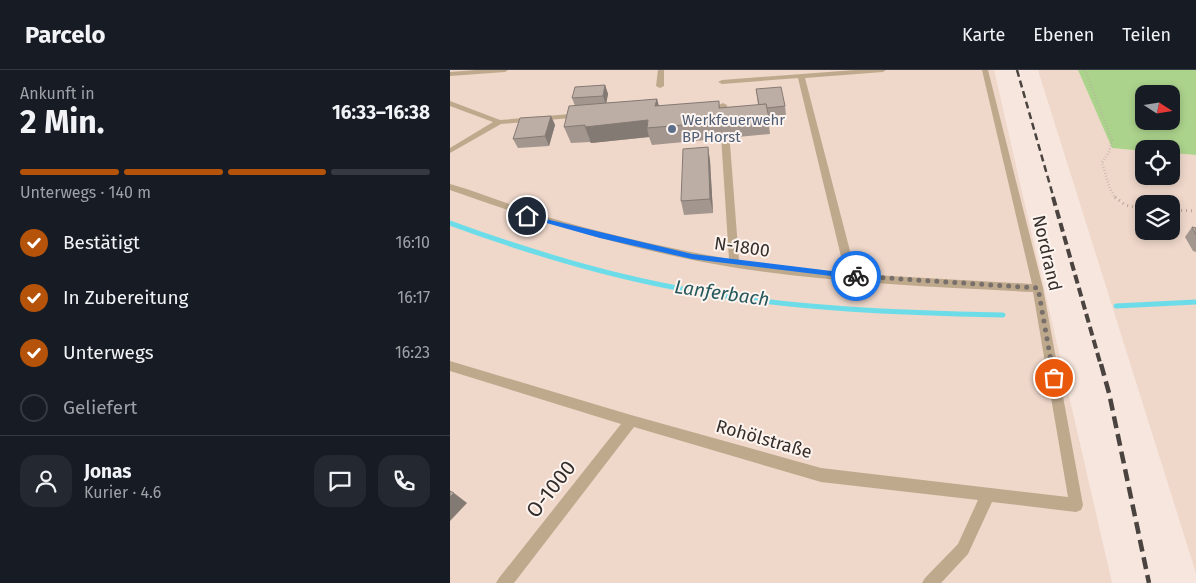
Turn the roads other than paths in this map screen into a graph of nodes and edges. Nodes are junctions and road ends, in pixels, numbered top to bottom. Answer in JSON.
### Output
{"nodes":[{"id":1,"x":505,"y":70,"type":"edge"},
{"id":2,"x":661,"y":70,"type":"edge"},
{"id":3,"x":883,"y":70,"type":"edge"},
{"id":4,"x":985,"y":70,"type":"edge"},
{"id":5,"x":482,"y":71,"type":"edge"},
{"id":6,"x":450,"y":74,"type":"edge"},
{"id":7,"x":800,"y":76,"type":"junction"},
{"id":8,"x":722,"y":82,"type":"dead end"},
{"id":9,"x":660,"y":86,"type":"dead end"},
{"id":10,"x":450,"y":103,"type":"edge"},
{"id":11,"x":723,"y":105,"type":"dead end"},
{"id":12,"x":593,"y":114,"type":"edge"},
{"id":13,"x":499,"y":122,"type":"junction"},
{"id":14,"x":450,"y":151,"type":"edge"},
{"id":15,"x":450,"y":187,"type":"edge"},
{"id":16,"x":734,"y":262,"type":"junction"},
{"id":17,"x":850,"y":276,"type":"junction"},
{"id":18,"x":1038,"y":288,"type":"junction"},
{"id":19,"x":450,"y":366,"type":"edge"},
{"id":20,"x":631,"y":421,"type":"junction"},
{"id":21,"x":988,"y":494,"type":"junction"},
{"id":22,"x":1076,"y":505,"type":"joint"},
{"id":23,"x":504,"y":583,"type":"edge"},
{"id":24,"x":930,"y":583,"type":"edge"}],
"edges":[{"from":1,"to":5,"type":"lane"},
{"from":2,"to":9,"type":"lane"},
{"from":3,"to":7,"type":"lane"},
{"from":4,"to":18,"type":"lane","name":"Nordrand"},
{"from":5,"to":6,"type":"lane"},
{"from":7,"to":8,"type":"lane"},
{"from":7,"to":17,"type":"lane"},
{"from":10,"to":13,"type":"lane"},
{"from":11,"to":16,"type":"lane"},
{"from":12,"to":13,"type":"lane"},
{"from":13,"to":14,"type":"lane"},
{"from":15,"to":16,"type":"lane","name":"N-1800"},
{"from":16,"to":17,"type":"lane","name":"N-1800"},
{"from":17,"to":18,"type":"lane","name":"N-1800"},
{"from":18,"to":22,"type":"lane","name":"Nordrand"},
{"from":19,"to":20,"type":"lane","name":"Rohölstraße"},
{"from":20,"to":21,"type":"lane","name":"Rohölstraße"},
{"from":20,"to":23,"type":"lane","name":"O-1000"},
{"from":21,"to":22,"type":"lane","name":"Rohölstraße"},
{"from":21,"to":24,"type":"lane"}]}
